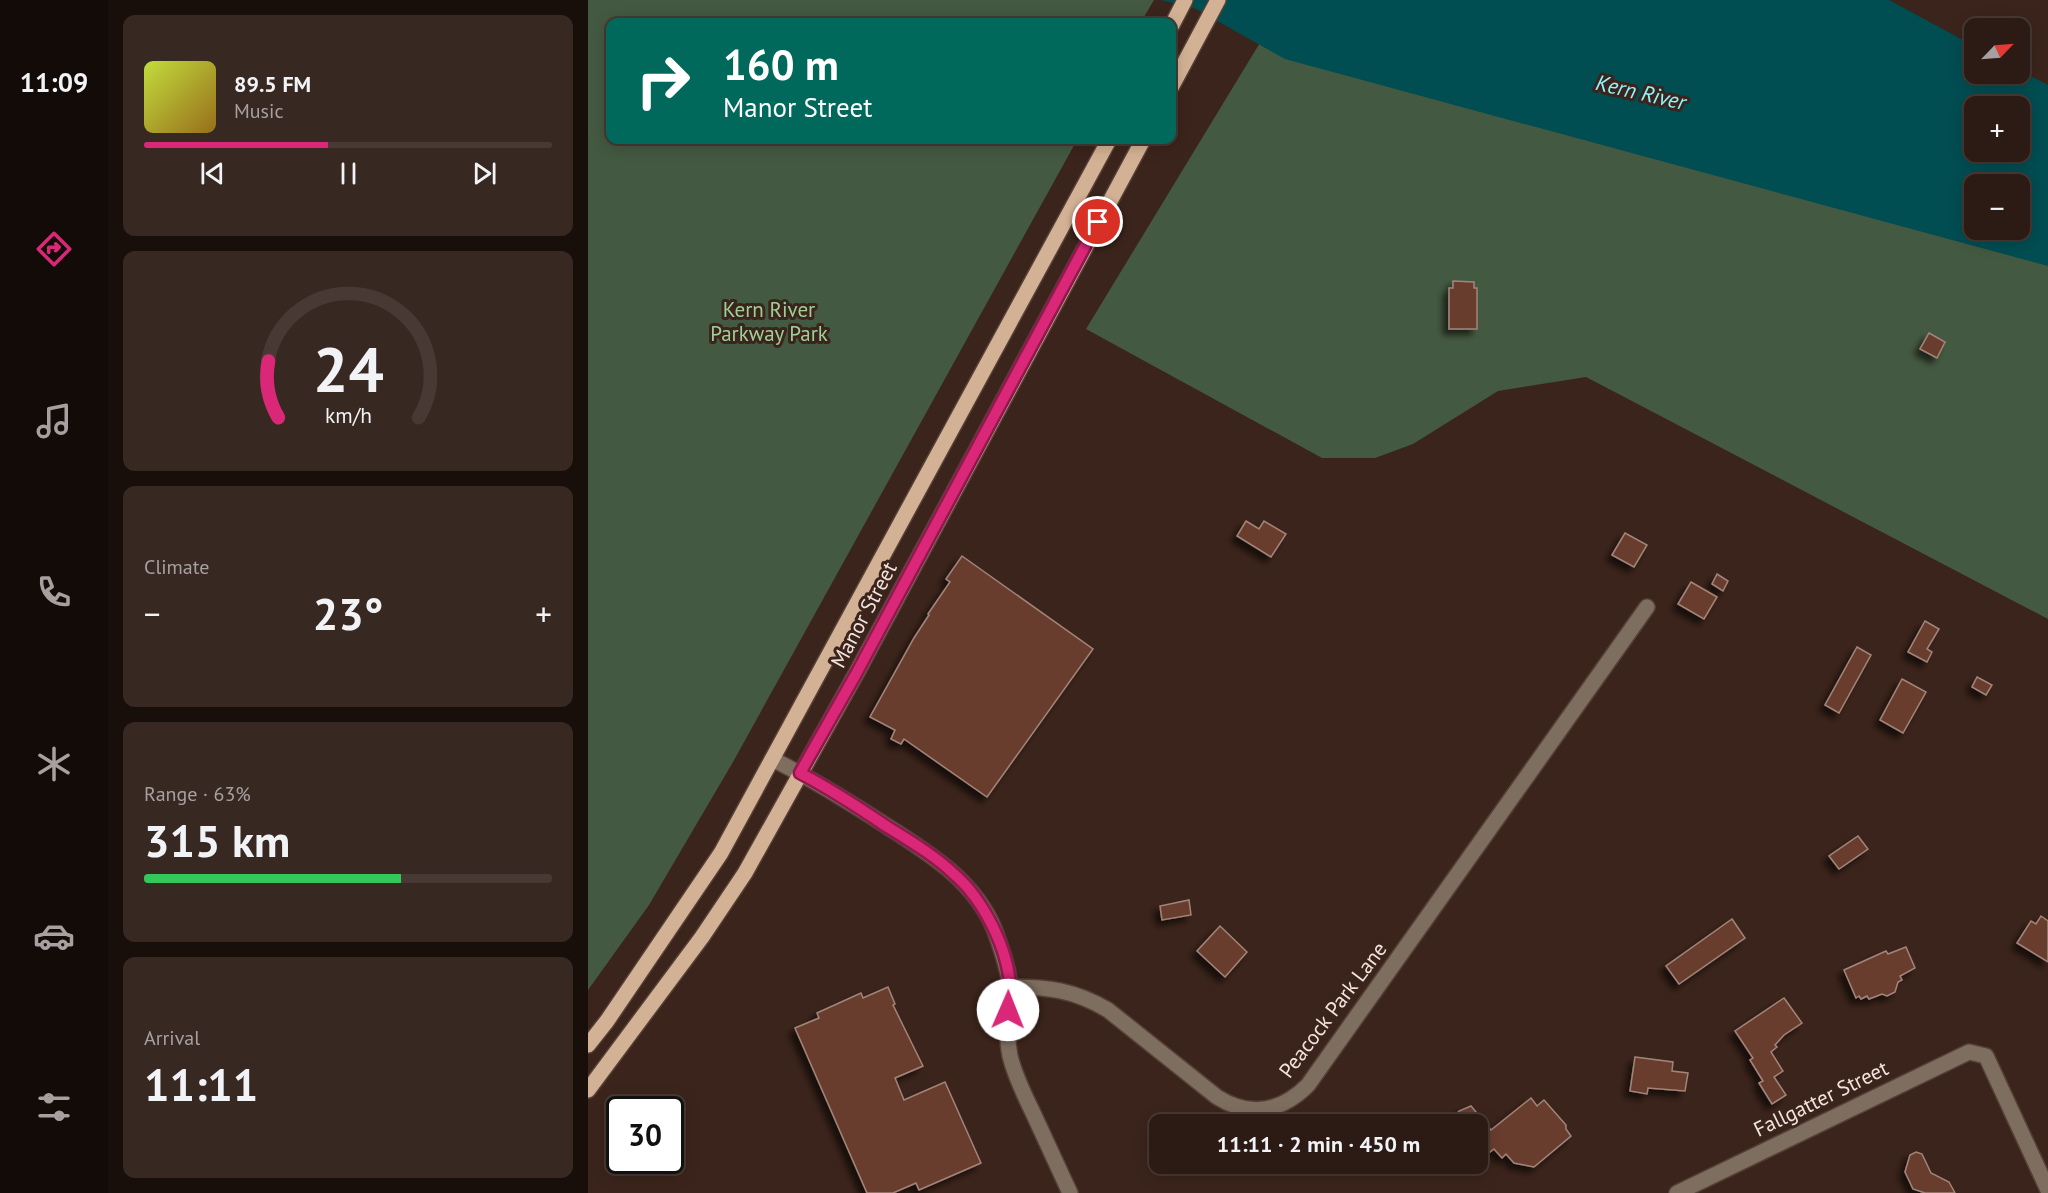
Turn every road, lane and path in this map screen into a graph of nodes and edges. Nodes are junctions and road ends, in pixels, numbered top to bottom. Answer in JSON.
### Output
{"nodes":[{"id":1,"x":1185,"y":0,"type":"edge"},
{"id":2,"x":1218,"y":0,"type":"edge"},
{"id":3,"x":1176,"y":18,"type":"edge"},
{"id":4,"x":1176,"y":79,"type":"edge"},
{"id":5,"x":1107,"y":144,"type":"edge"},
{"id":6,"x":1141,"y":144,"type":"edge"},
{"id":7,"x":1647,"y":607,"type":"dead end"},
{"id":8,"x":772,"y":759,"type":"junction"},
{"id":9,"x":800,"y":773,"type":"junction"},
{"id":10,"x":1010,"y":987,"type":"junction"},
{"id":11,"x":588,"y":1045,"type":"edge"},
{"id":12,"x":588,"y":1090,"type":"edge"},
{"id":13,"x":2048,"y":1190,"type":"edge"},
{"id":14,"x":1070,"y":1193,"type":"edge"},
{"id":15,"x":1677,"y":1193,"type":"edge"}],
"edges":[{"from":1,"to":3,"type":"main road"},
{"from":2,"to":4,"type":"main road"},
{"from":5,"to":8,"type":"main road","name":"Manor Street"},
{"from":6,"to":9,"type":"main road","name":"Manor Street"},
{"from":7,"to":10,"type":"street","name":"Peacock Park Lane"},
{"from":8,"to":9,"type":"street"},
{"from":8,"to":11,"type":"main road","name":"Manor Street"},
{"from":9,"to":10,"type":"street"},
{"from":9,"to":12,"type":"main road","name":"Manor Street"},
{"from":10,"to":14,"type":"street"},
{"from":13,"to":15,"type":"street","name":"Fallgatter Street"}]}
